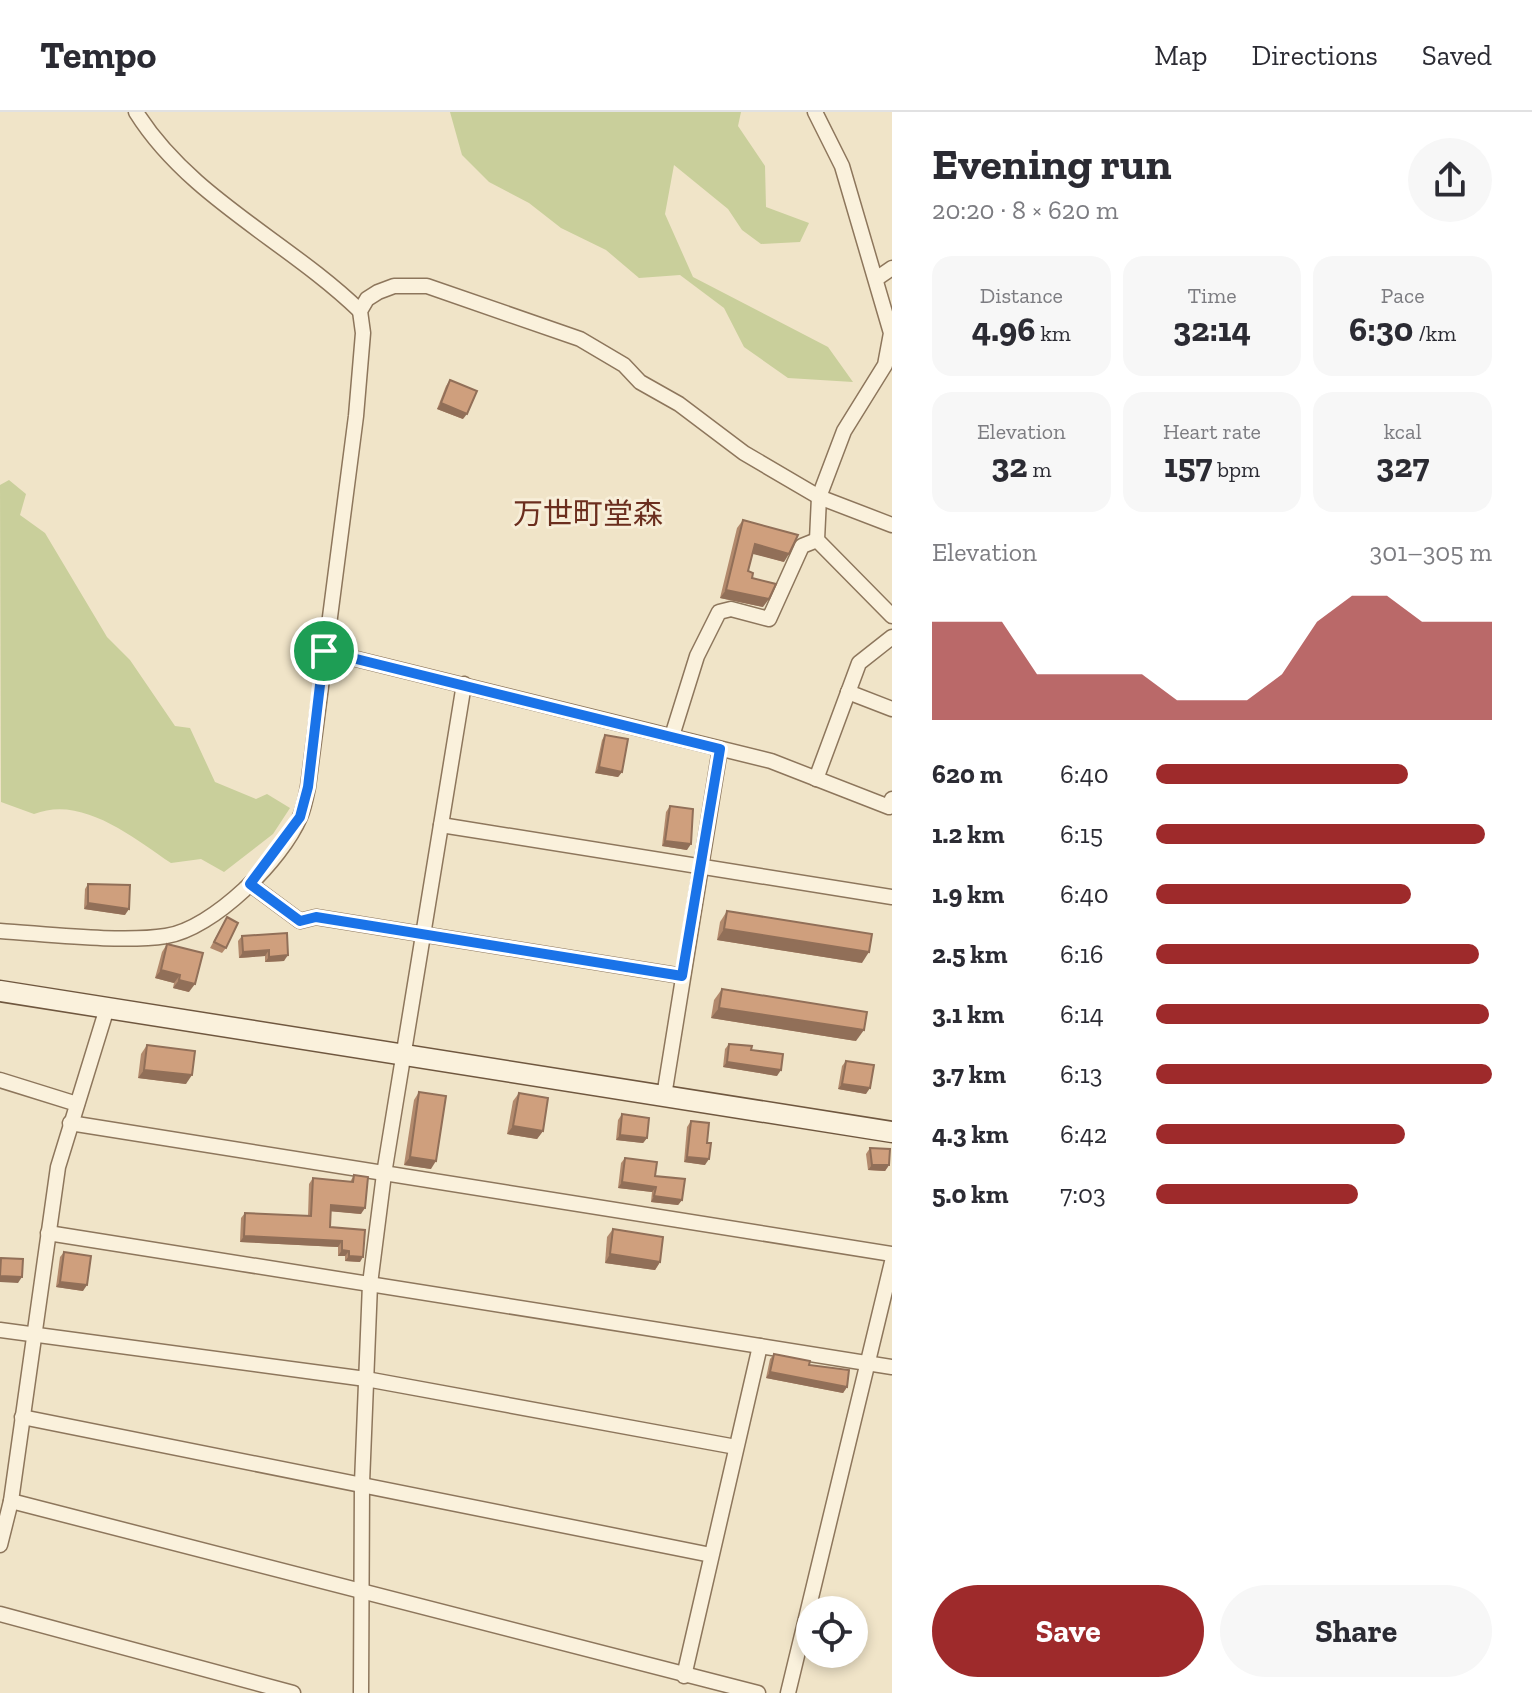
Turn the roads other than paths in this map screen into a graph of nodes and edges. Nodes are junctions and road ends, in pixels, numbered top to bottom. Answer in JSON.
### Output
{"nodes":[{"id":1,"x":136,"y":112,"type":"edge"},
{"id":2,"x":815,"y":112,"type":"edge"},
{"id":3,"x":892,"y":268,"type":"edge"},
{"id":4,"x":876,"y":279,"type":"junction"},
{"id":5,"x":360,"y":311,"type":"junction"},
{"id":6,"x":819,"y":497,"type":"junction"},
{"id":7,"x":892,"y":525,"type":"edge"},
{"id":8,"x":817,"y":540,"type":"junction"},
{"id":9,"x":892,"y":616,"type":"edge"},
{"id":10,"x":892,"y":637,"type":"edge"},
{"id":11,"x":324,"y":651,"type":"junction"},
{"id":12,"x":464,"y":684,"type":"junction"},
{"id":13,"x":848,"y":692,"type":"junction"},
{"id":14,"x":892,"y":709,"type":"edge"},
{"id":15,"x":672,"y":736,"type":"junction"},
{"id":16,"x":720,"y":749,"type":"junction"},
{"id":17,"x":816,"y":779,"type":"junction"},
{"id":18,"x":892,"y":799,"type":"edge"},
{"id":19,"x":441,"y":825,"type":"junction"},
{"id":20,"x":699,"y":866,"type":"junction"},
{"id":21,"x":250,"y":884,"type":"junction"},
{"id":22,"x":892,"y":897,"type":"edge"},
{"id":23,"x":0,"y":931,"type":"edge"},
{"id":24,"x":423,"y":936,"type":"junction"},
{"id":25,"x":682,"y":976,"type":"junction"},
{"id":26,"x":0,"y":991,"type":"edge"},
{"id":27,"x":107,"y":1008,"type":"junction"},
{"id":28,"x":404,"y":1055,"type":"junction"},
{"id":29,"x":0,"y":1080,"type":"edge"},
{"id":30,"x":664,"y":1096,"type":"junction"},
{"id":31,"x":77,"y":1104,"type":"junction"},
{"id":32,"x":70,"y":1123,"type":"junction"},
{"id":33,"x":892,"y":1132,"type":"edge"},
{"id":34,"x":384,"y":1174,"type":"junction"},
{"id":35,"x":48,"y":1233,"type":"junction"},
{"id":36,"x":892,"y":1254,"type":"edge"},
{"id":37,"x":892,"y":1262,"type":"edge"},
{"id":38,"x":370,"y":1284,"type":"junction"},
{"id":39,"x":0,"y":1330,"type":"edge"},
{"id":40,"x":33,"y":1337,"type":"junction"},
{"id":41,"x":760,"y":1346,"type":"junction"},
{"id":42,"x":867,"y":1363,"type":"junction"},
{"id":43,"x":892,"y":1367,"type":"edge"},
{"id":44,"x":366,"y":1379,"type":"junction"},
{"id":45,"x":22,"y":1417,"type":"junction"},
{"id":46,"x":736,"y":1447,"type":"junction"},
{"id":47,"x":362,"y":1483,"type":"junction"},
{"id":48,"x":11,"y":1501,"type":"junction"},
{"id":49,"x":0,"y":1545,"type":"edge"},
{"id":50,"x":711,"y":1555,"type":"junction"},
{"id":51,"x":361,"y":1591,"type":"junction"},
{"id":52,"x":0,"y":1614,"type":"edge"},
{"id":53,"x":684,"y":1676,"type":"junction"},
{"id":54,"x":293,"y":1693,"type":"edge"},
{"id":55,"x":361,"y":1693,"type":"edge"},
{"id":56,"x":758,"y":1693,"type":"edge"},
{"id":57,"x":788,"y":1693,"type":"edge"}],
"edges":[{"from":1,"to":5,"type":"street"},
{"from":2,"to":4,"type":"street"},
{"from":3,"to":4,"type":"street"},
{"from":4,"to":6,"type":"street"},
{"from":5,"to":6,"type":"street"},
{"from":5,"to":11,"type":"street"},
{"from":6,"to":7,"type":"street"},
{"from":6,"to":8,"type":"street"},
{"from":8,"to":9,"type":"street"},
{"from":8,"to":15,"type":"street"},
{"from":10,"to":13,"type":"street"},
{"from":11,"to":12,"type":"street"},
{"from":11,"to":21,"type":"street"},
{"from":12,"to":15,"type":"street"},
{"from":12,"to":19,"type":"street"},
{"from":13,"to":14,"type":"street"},
{"from":13,"to":17,"type":"street"},
{"from":15,"to":16,"type":"street"},
{"from":16,"to":17,"type":"street"},
{"from":16,"to":20,"type":"street"},
{"from":17,"to":18,"type":"street"},
{"from":19,"to":20,"type":"street"},
{"from":19,"to":24,"type":"street"},
{"from":20,"to":22,"type":"street"},
{"from":20,"to":25,"type":"street"},
{"from":21,"to":23,"type":"street"},
{"from":21,"to":24,"type":"street"},
{"from":24,"to":25,"type":"street"},
{"from":24,"to":28,"type":"street"},
{"from":25,"to":30,"type":"street"},
{"from":26,"to":27,"type":"street"},
{"from":27,"to":28,"type":"street"},
{"from":27,"to":31,"type":"street"},
{"from":28,"to":30,"type":"street"},
{"from":28,"to":34,"type":"street"},
{"from":29,"to":31,"type":"street"},
{"from":30,"to":33,"type":"street"},
{"from":31,"to":32,"type":"street"},
{"from":32,"to":34,"type":"street"},
{"from":32,"to":35,"type":"street"},
{"from":34,"to":36,"type":"street"},
{"from":34,"to":38,"type":"street"},
{"from":35,"to":38,"type":"street"},
{"from":35,"to":40,"type":"street"},
{"from":37,"to":42,"type":"street"},
{"from":38,"to":41,"type":"street"},
{"from":38,"to":44,"type":"street"},
{"from":39,"to":40,"type":"street"},
{"from":40,"to":44,"type":"street"},
{"from":40,"to":45,"type":"street"},
{"from":41,"to":42,"type":"street"},
{"from":41,"to":46,"type":"street"},
{"from":42,"to":43,"type":"street"},
{"from":42,"to":57,"type":"street"},
{"from":44,"to":46,"type":"street"},
{"from":44,"to":47,"type":"street"},
{"from":45,"to":47,"type":"street"},
{"from":45,"to":48,"type":"street"},
{"from":46,"to":50,"type":"street"},
{"from":47,"to":50,"type":"street"},
{"from":47,"to":51,"type":"street"},
{"from":48,"to":49,"type":"street"},
{"from":48,"to":51,"type":"street"},
{"from":50,"to":53,"type":"street"},
{"from":51,"to":53,"type":"street"},
{"from":51,"to":55,"type":"street"},
{"from":52,"to":54,"type":"street"},
{"from":53,"to":56,"type":"street"}]}
